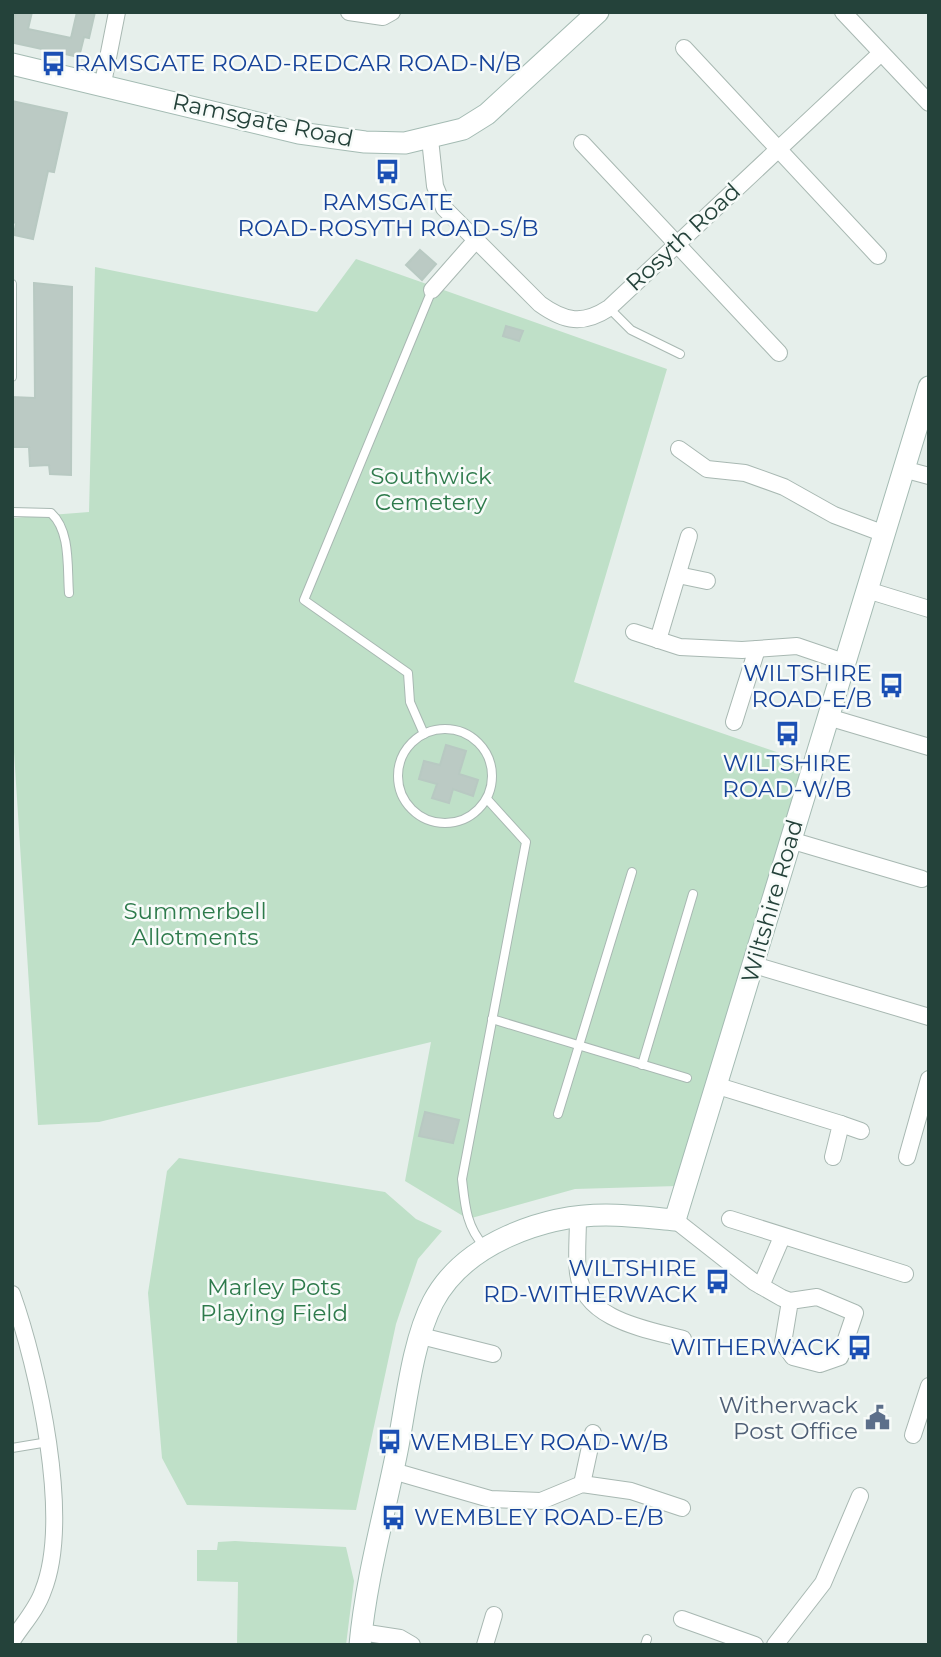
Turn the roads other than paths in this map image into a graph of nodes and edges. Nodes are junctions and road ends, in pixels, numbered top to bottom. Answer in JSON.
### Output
{"nodes":[{"id":1,"x":117,"y":12,"type":"edge"},
{"id":2,"x":349,"y":12,"type":"edge"},
{"id":3,"x":392,"y":12,"type":"edge"},
{"id":4,"x":598,"y":12,"type":"edge"},
{"id":5,"x":843,"y":12,"type":"edge"},
{"id":6,"x":684,"y":48,"type":"dead end"},
{"id":7,"x":881,"y":53,"type":"junction"},
{"id":8,"x":12,"y":64,"type":"edge"},
{"id":9,"x":103,"y":83,"type":"junction"},
{"id":10,"x":929,"y":103,"type":"edge"},
{"id":11,"x":430,"y":139,"type":"junction"},
{"id":12,"x":582,"y":143,"type":"dead end"},
{"id":13,"x":779,"y":148,"type":"junction"},
{"id":14,"x":476,"y":240,"type":"junction"},
{"id":15,"x":677,"y":243,"type":"junction"},
{"id":16,"x":878,"y":256,"type":"dead end"},
{"id":17,"x":12,"y":284,"type":"edge"},
{"id":18,"x":432,"y":290,"type":"joint"},
{"id":19,"x":609,"y":308,"type":"junction"},
{"id":20,"x":779,"y":352,"type":"dead end"},
{"id":21,"x":680,"y":354,"type":"dead end"},
{"id":22,"x":12,"y":377,"type":"edge"},
{"id":23,"x":929,"y":387,"type":"edge"},
{"id":24,"x":679,"y":449,"type":"dead end"},
{"id":25,"x":903,"y":469,"type":"junction"},
{"id":26,"x":929,"y":476,"type":"edge"},
{"id":27,"x":12,"y":512,"type":"edge"},
{"id":28,"x":883,"y":533,"type":"junction"},
{"id":29,"x":689,"y":536,"type":"dead end"},
{"id":30,"x":678,"y":575,"type":"junction"},
{"id":31,"x":708,"y":581,"type":"dead end"},
{"id":32,"x":867,"y":590,"type":"junction"},
{"id":33,"x":69,"y":593,"type":"dead end"},
{"id":34,"x":929,"y":609,"type":"edge"},
{"id":35,"x":634,"y":632,"type":"dead end"},
{"id":36,"x":658,"y":640,"type":"junction"},
{"id":37,"x":757,"y":649,"type":"junction"},
{"id":38,"x":844,"y":662,"type":"junction"},
{"id":39,"x":828,"y":717,"type":"junction"},
{"id":40,"x":734,"y":722,"type":"dead end"},
{"id":41,"x":424,"y":734,"type":"junction"},
{"id":42,"x":929,"y":747,"type":"edge"},
{"id":43,"x":487,"y":799,"type":"junction"},
{"id":44,"x":790,"y":840,"type":"junction"},
{"id":45,"x":632,"y":872,"type":"dead end"},
{"id":46,"x":922,"y":879,"type":"dead end"},
{"id":47,"x":692,"y":894,"type":"dead end"},
{"id":48,"x":754,"y":965,"type":"junction"},
{"id":49,"x":929,"y":1017,"type":"edge"},
{"id":50,"x":492,"y":1019,"type":"junction"},
{"id":51,"x":579,"y":1045,"type":"junction"},
{"id":52,"x":642,"y":1065,"type":"junction"},
{"id":53,"x":687,"y":1078,"type":"dead end"},
{"id":54,"x":929,"y":1079,"type":"edge"},
{"id":55,"x":718,"y":1086,"type":"junction"},
{"id":56,"x":558,"y":1114,"type":"dead end"},
{"id":57,"x":841,"y":1124,"type":"junction"},
{"id":58,"x":861,"y":1131,"type":"dead end"},
{"id":59,"x":833,"y":1157,"type":"dead end"},
{"id":60,"x":907,"y":1157,"type":"dead end"},
{"id":61,"x":578,"y":1218,"type":"junction"},
{"id":62,"x":730,"y":1219,"type":"dead end"},
{"id":63,"x":675,"y":1220,"type":"junction"},
{"id":64,"x":782,"y":1237,"type":"junction"},
{"id":65,"x":486,"y":1248,"type":"junction"},
{"id":66,"x":905,"y":1274,"type":"dead end"},
{"id":67,"x":761,"y":1286,"type":"junction"},
{"id":68,"x":12,"y":1294,"type":"edge"},
{"id":69,"x":790,"y":1301,"type":"junction"},
{"id":70,"x":421,"y":1336,"type":"junction"},
{"id":71,"x":683,"y":1339,"type":"dead end"},
{"id":72,"x":493,"y":1354,"type":"dead end"},
{"id":73,"x":929,"y":1386,"type":"edge"},
{"id":74,"x":593,"y":1433,"type":"dead end"},
{"id":75,"x":913,"y":1435,"type":"dead end"},
{"id":76,"x":48,"y":1442,"type":"junction"},
{"id":77,"x":12,"y":1448,"type":"edge"},
{"id":78,"x":393,"y":1471,"type":"junction"},
{"id":79,"x":582,"y":1484,"type":"junction"},
{"id":80,"x":860,"y":1496,"type":"dead end"},
{"id":81,"x":682,"y":1507,"type":"dead end"},
{"id":82,"x":495,"y":1615,"type":"dead end"},
{"id":83,"x":682,"y":1619,"type":"dead end"},
{"id":84,"x":361,"y":1639,"type":"edge"},
{"id":85,"x":12,"y":1641,"type":"edge"},
{"id":86,"x":412,"y":1645,"type":"edge"},
{"id":87,"x":485,"y":1645,"type":"edge"},
{"id":88,"x":755,"y":1645,"type":"edge"},
{"id":89,"x":775,"y":1645,"type":"edge"}],
"edges":[{"from":1,"to":9,"type":"street"},
{"from":2,"to":3,"type":"street"},
{"from":4,"to":11,"type":"street","name":"Ramsgate Road"},
{"from":5,"to":7,"type":"street"},
{"from":6,"to":13,"type":"street"},
{"from":7,"to":10,"type":"street"},
{"from":7,"to":13,"type":"street","name":"Rosyth Road"},
{"from":8,"to":9,"type":"street","name":"Ramsgate Road"},
{"from":9,"to":11,"type":"street","name":"Ramsgate Road"},
{"from":11,"to":14,"type":"street","name":"Rosyth Road"},
{"from":12,"to":15,"type":"street"},
{"from":13,"to":15,"type":"street","name":"Rosyth Road"},
{"from":13,"to":16,"type":"street"},
{"from":14,"to":18,"type":"street"},
{"from":14,"to":19,"type":"street","name":"Rosyth Road"},
{"from":15,"to":19,"type":"street","name":"Rosyth Road"},
{"from":15,"to":20,"type":"street"},
{"from":17,"to":22,"type":"lane"},
{"from":18,"to":41,"type":"lane"},
{"from":19,"to":21,"type":"lane"},
{"from":23,"to":25,"type":"street","name":"Wiltshire Road"},
{"from":24,"to":28,"type":"street"},
{"from":25,"to":26,"type":"street"},
{"from":25,"to":28,"type":"street","name":"Wiltshire Road"},
{"from":27,"to":33,"type":"lane"},
{"from":28,"to":32,"type":"street","name":"Wiltshire Road"},
{"from":29,"to":30,"type":"street"},
{"from":30,"to":31,"type":"street"},
{"from":30,"to":36,"type":"street"},
{"from":32,"to":34,"type":"street"},
{"from":32,"to":38,"type":"street","name":"Wiltshire Road"},
{"from":35,"to":36,"type":"street"},
{"from":36,"to":37,"type":"street"},
{"from":37,"to":38,"type":"street"},
{"from":37,"to":40,"type":"street"},
{"from":38,"to":39,"type":"street","name":"Wiltshire Road"},
{"from":39,"to":42,"type":"street"},
{"from":39,"to":44,"type":"street","name":"Wiltshire Road"},
{"from":41,"to":43,"type":"lane"},
{"from":41,"to":43,"type":"lane"},
{"from":43,"to":50,"type":"lane"},
{"from":44,"to":46,"type":"street"},
{"from":44,"to":48,"type":"street","name":"Wiltshire Road"},
{"from":45,"to":51,"type":"lane"},
{"from":47,"to":52,"type":"lane"},
{"from":48,"to":49,"type":"street"},
{"from":48,"to":55,"type":"street","name":"Wiltshire Road"},
{"from":50,"to":51,"type":"lane"},
{"from":50,"to":65,"type":"lane"},
{"from":51,"to":52,"type":"lane"},
{"from":51,"to":56,"type":"lane"},
{"from":52,"to":53,"type":"lane"},
{"from":54,"to":60,"type":"street"},
{"from":55,"to":57,"type":"street"},
{"from":55,"to":63,"type":"street","name":"Wiltshire Road"},
{"from":57,"to":58,"type":"street"},
{"from":57,"to":59,"type":"street"},
{"from":61,"to":63,"type":"street"},
{"from":61,"to":65,"type":"street"},
{"from":61,"to":71,"type":"street"},
{"from":62,"to":64,"type":"street"},
{"from":63,"to":67,"type":"street"},
{"from":64,"to":66,"type":"street"},
{"from":64,"to":67,"type":"street"},
{"from":65,"to":70,"type":"street"},
{"from":67,"to":69,"type":"street"},
{"from":68,"to":76,"type":"street"},
{"from":69,"to":69,"type":"street"},
{"from":70,"to":72,"type":"street"},
{"from":70,"to":78,"type":"street"},
{"from":73,"to":75,"type":"street"},
{"from":74,"to":79,"type":"street"},
{"from":76,"to":77,"type":"lane"},
{"from":76,"to":85,"type":"street"},
{"from":78,"to":79,"type":"street"},
{"from":78,"to":84,"type":"street"},
{"from":79,"to":81,"type":"street"},
{"from":80,"to":89,"type":"street"},
{"from":82,"to":87,"type":"street"},
{"from":83,"to":88,"type":"street"},
{"from":84,"to":86,"type":"street"}]}
